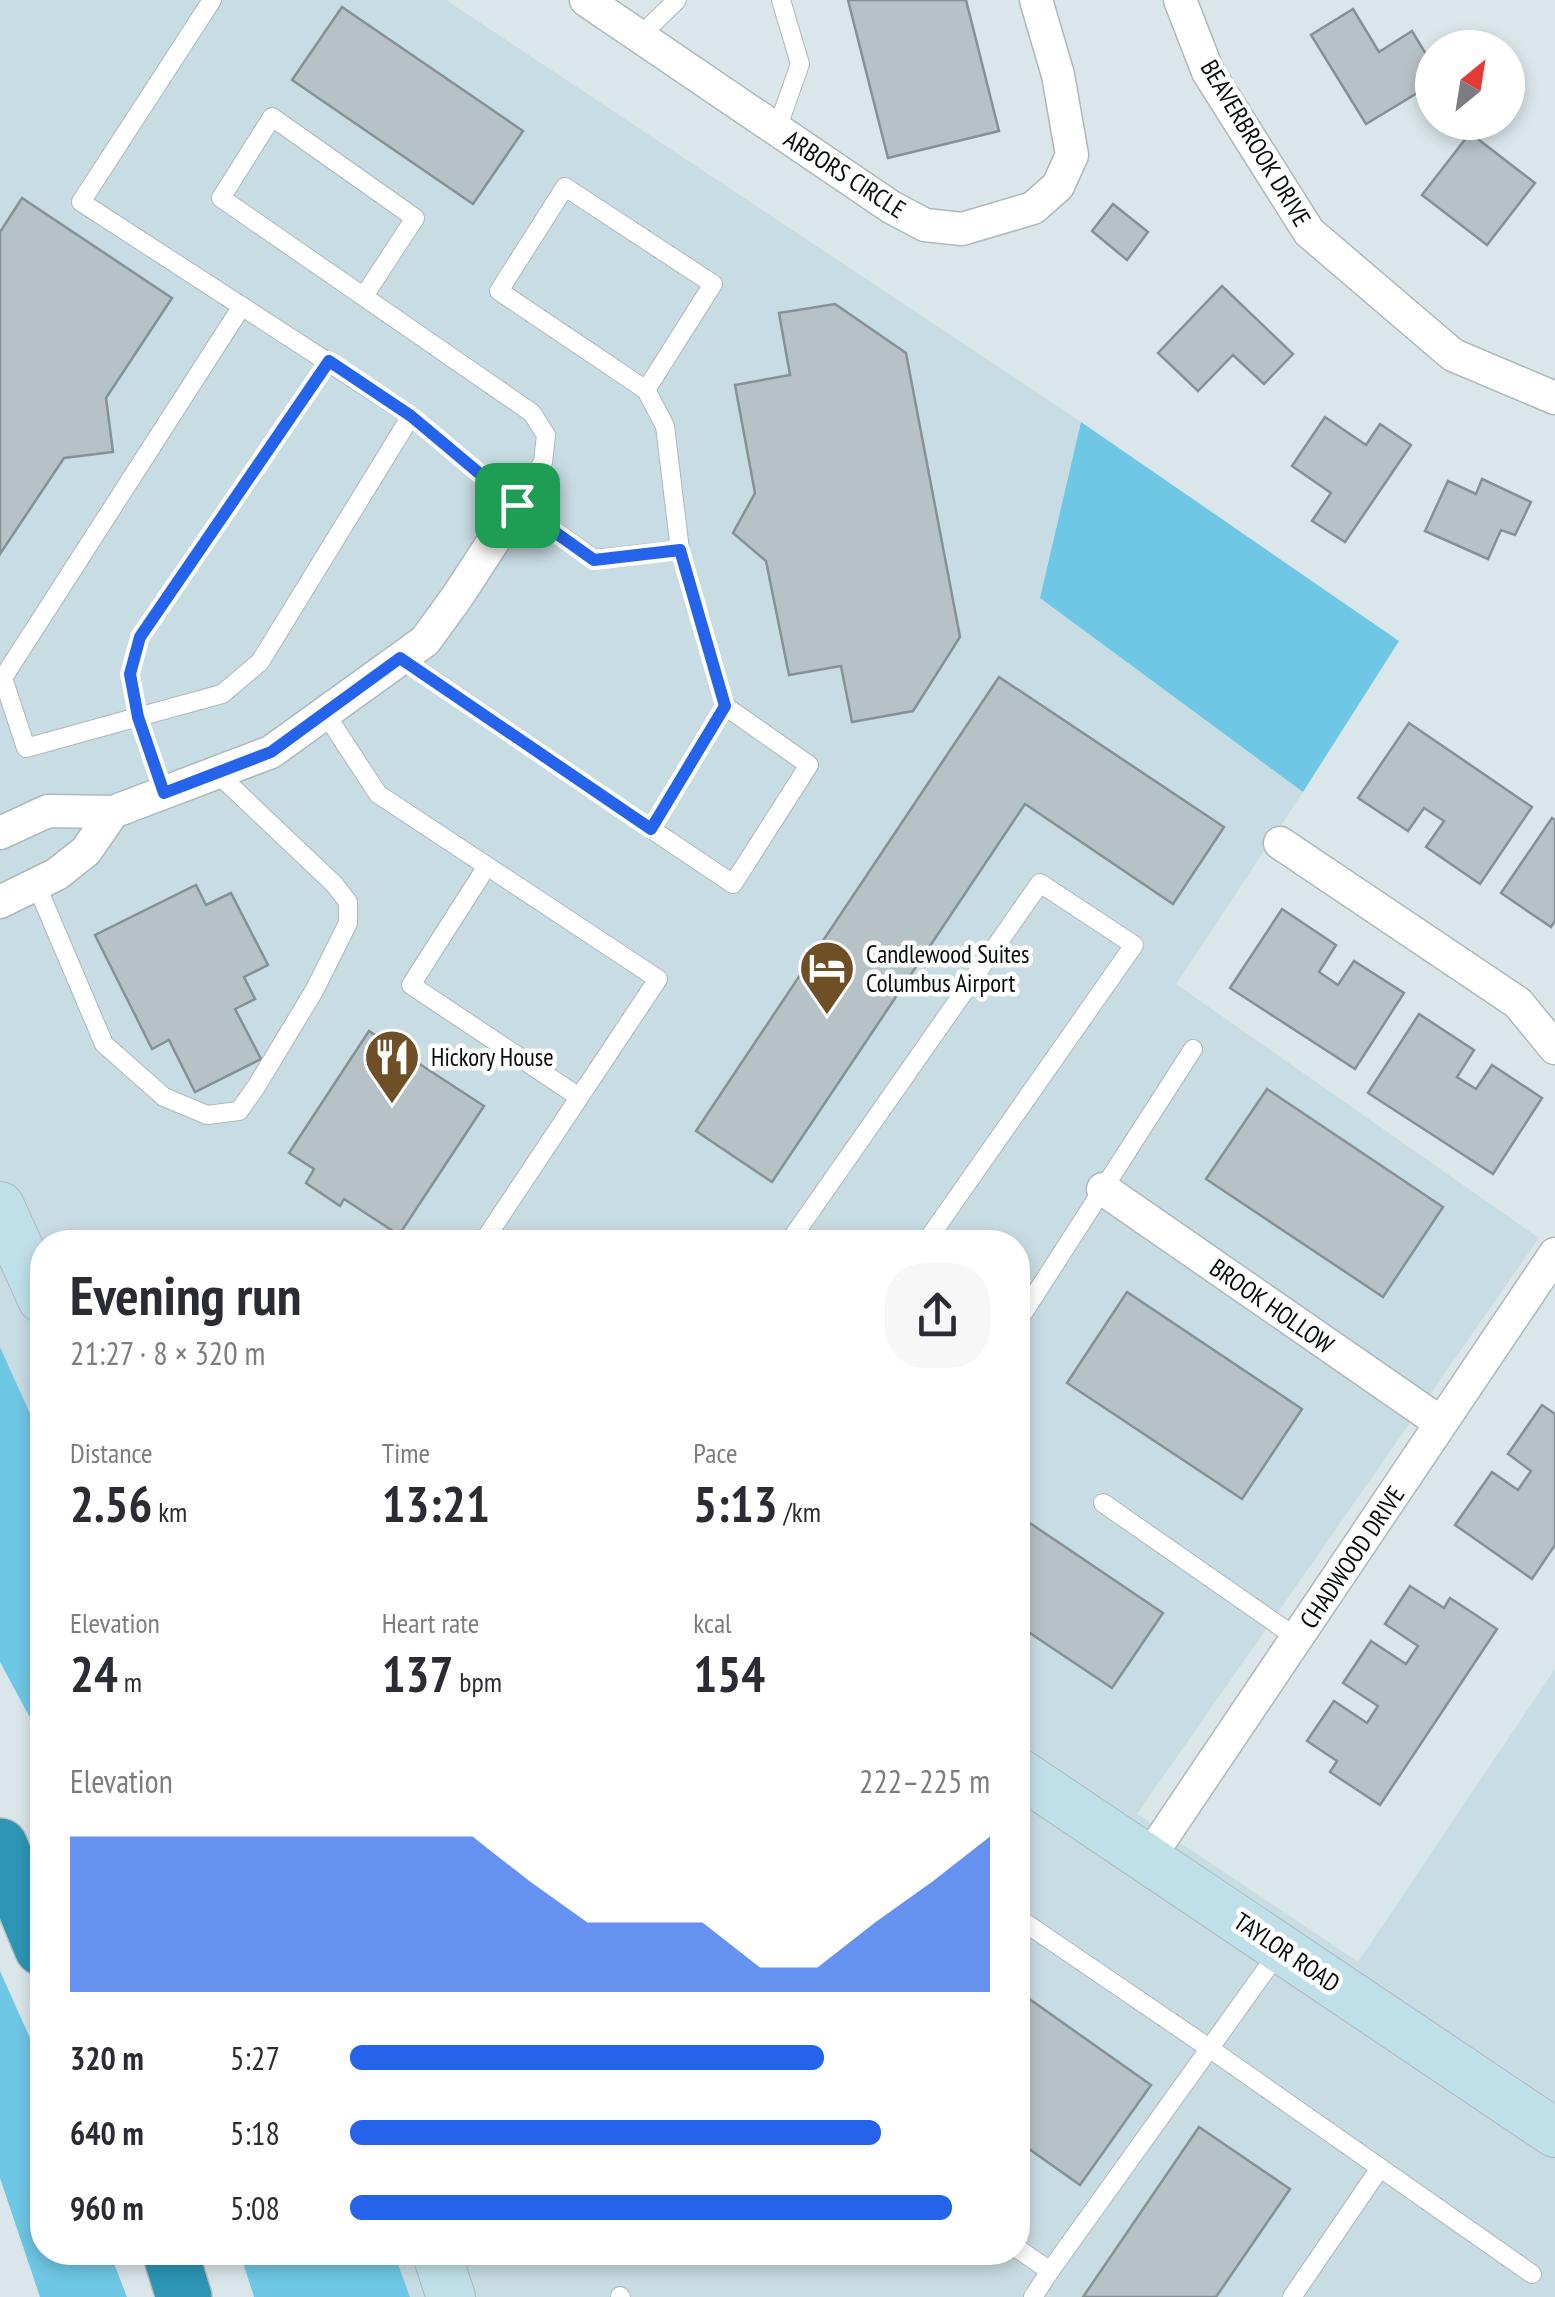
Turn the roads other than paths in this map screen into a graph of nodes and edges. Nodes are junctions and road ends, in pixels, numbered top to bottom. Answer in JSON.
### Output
{"nodes":[{"id":1,"x":212,"y":0,"type":"edge"},
{"id":2,"x":586,"y":0,"type":"edge"},
{"id":3,"x":676,"y":0,"type":"edge"},
{"id":4,"x":781,"y":0,"type":"edge"},
{"id":5,"x":1036,"y":0,"type":"edge"},
{"id":6,"x":1180,"y":0,"type":"edge"},
{"id":7,"x":640,"y":36,"type":"junction"},
{"id":8,"x":777,"y":130,"type":"junction"},
{"id":9,"x":364,"y":296,"type":"junction"},
{"id":10,"x":242,"y":306,"type":"junction"},
{"id":11,"x":329,"y":361,"type":"junction"},
{"id":12,"x":646,"y":390,"type":"junction"},
{"id":13,"x":1555,"y":398,"type":"edge"},
{"id":14,"x":411,"y":416,"type":"junction"},
{"id":15,"x":517,"y":505,"type":"junction"},
{"id":16,"x":680,"y":550,"type":"junction"},
{"id":17,"x":400,"y":658,"type":"junction"},
{"id":18,"x":725,"y":706,"type":"junction"},
{"id":19,"x":325,"y":713,"type":"junction"},
{"id":20,"x":138,"y":717,"type":"junction"},
{"id":21,"x":217,"y":773,"type":"junction"},
{"id":22,"x":164,"y":793,"type":"junction"},
{"id":23,"x":113,"y":812,"type":"junction"},
{"id":24,"x":651,"y":829,"type":"junction"},
{"id":25,"x":0,"y":834,"type":"edge"},
{"id":26,"x":1280,"y":843,"type":"dead end"},
{"id":27,"x":487,"y":866,"type":"junction"},
{"id":28,"x":36,"y":884,"type":"junction"},
{"id":29,"x":0,"y":902,"type":"edge"},
{"id":30,"x":1555,"y":1048,"type":"edge"},
{"id":31,"x":1194,"y":1049,"type":"dead end"},
{"id":32,"x":579,"y":1098,"type":"junction"},
{"id":33,"x":1103,"y":1190,"type":"junction"},
{"id":34,"x":0,"y":1206,"type":"edge"},
{"id":35,"x":491,"y":1230,"type":"edge"},
{"id":36,"x":797,"y":1230,"type":"edge"},
{"id":37,"x":934,"y":1230,"type":"edge"},
{"id":38,"x":1555,"y":1254,"type":"edge"},
{"id":39,"x":30,"y":1272,"type":"edge"},
{"id":40,"x":1030,"y":1303,"type":"edge"},
{"id":41,"x":1442,"y":1423,"type":"junction"},
{"id":42,"x":1102,"y":1503,"type":"dead end"},
{"id":43,"x":1297,"y":1638,"type":"junction"},
{"id":44,"x":1030,"y":1780,"type":"edge"},
{"id":45,"x":0,"y":1846,"type":"edge"},
{"id":46,"x":1148,"y":1859,"type":"junction"},
{"id":47,"x":30,"y":1919,"type":"edge"},
{"id":48,"x":1030,"y":1926,"type":"edge"},
{"id":49,"x":1282,"y":1948,"type":"junction"},
{"id":50,"x":1210,"y":2048,"type":"junction"},
{"id":51,"x":1555,"y":2132,"type":"edge"},
{"id":52,"x":1380,"y":2168,"type":"junction"},
{"id":53,"x":1030,"y":2258,"type":"edge"},
{"id":54,"x":174,"y":2265,"type":"edge"},
{"id":55,"x":440,"y":2265,"type":"edge"},
{"id":56,"x":1050,"y":2272,"type":"junction"},
{"id":57,"x":1532,"y":2274,"type":"dead end"},
{"id":58,"x":184,"y":2297,"type":"edge"},
{"id":59,"x":451,"y":2297,"type":"edge"},
{"id":60,"x":1033,"y":2297,"type":"edge"},
{"id":61,"x":1292,"y":2297,"type":"edge"}],
"edges":[{"from":1,"to":10,"type":"lane"},
{"from":2,"to":7,"type":"street","name":"ARBORS CIRCLE"},
{"from":3,"to":7,"type":"lane"},
{"from":4,"to":8,"type":"lane"},
{"from":5,"to":8,"type":"street","name":"ARBORS CIRCLE"},
{"from":6,"to":13,"type":"street","name":"BEAVERBROOK DRIVE"},
{"from":7,"to":8,"type":"street","name":"ARBORS CIRCLE"},
{"from":9,"to":9,"type":"lane"},
{"from":9,"to":15,"type":"lane"},
{"from":10,"to":11,"type":"lane"},
{"from":10,"to":20,"type":"lane"},
{"from":11,"to":14,"type":"lane"},
{"from":11,"to":20,"type":"lane"},
{"from":12,"to":12,"type":"lane"},
{"from":12,"to":16,"type":"lane"},
{"from":14,"to":15,"type":"lane"},
{"from":14,"to":20,"type":"lane"},
{"from":15,"to":16,"type":"lane"},
{"from":15,"to":17,"type":"street"},
{"from":16,"to":18,"type":"lane"},
{"from":17,"to":19,"type":"street"},
{"from":17,"to":24,"type":"lane"},
{"from":18,"to":24,"type":"lane"},
{"from":18,"to":24,"type":"lane"},
{"from":19,"to":21,"type":"street"},
{"from":19,"to":27,"type":"lane"},
{"from":20,"to":22,"type":"lane"},
{"from":21,"to":22,"type":"street"},
{"from":21,"to":28,"type":"lane"},
{"from":22,"to":23,"type":"street"},
{"from":23,"to":25,"type":"street"},
{"from":23,"to":28,"type":"street"},
{"from":26,"to":30,"type":"street"},
{"from":27,"to":32,"type":"lane"},
{"from":27,"to":32,"type":"lane"},
{"from":28,"to":29,"type":"street"},
{"from":31,"to":33,"type":"lane"},
{"from":32,"to":35,"type":"lane"},
{"from":33,"to":40,"type":"lane"},
{"from":33,"to":41,"type":"street","name":"BROOK HOLLOW"},
{"from":34,"to":39,"type":"main road"},
{"from":36,"to":37,"type":"lane"},
{"from":38,"to":41,"type":"street","name":"CHADWOOD DRIVE"},
{"from":41,"to":43,"type":"street","name":"CHADWOOD DRIVE"},
{"from":42,"to":43,"type":"lane"},
{"from":43,"to":46,"type":"street","name":"CHADWOOD DRIVE"},
{"from":44,"to":46,"type":"main road","name":"TAYLOR ROAD"},
{"from":45,"to":47,"type":"highway"},
{"from":46,"to":49,"type":"main road","name":"TAYLOR ROAD"},
{"from":48,"to":50,"type":"lane"},
{"from":49,"to":50,"type":"lane"},
{"from":49,"to":51,"type":"main road","name":"TAYLOR ROAD"},
{"from":50,"to":52,"type":"lane"},
{"from":50,"to":56,"type":"lane"},
{"from":52,"to":57,"type":"lane"},
{"from":52,"to":61,"type":"lane"},
{"from":53,"to":56,"type":"lane"},
{"from":54,"to":58,"type":"highway"},
{"from":55,"to":59,"type":"main road"},
{"from":56,"to":60,"type":"lane"}]}
